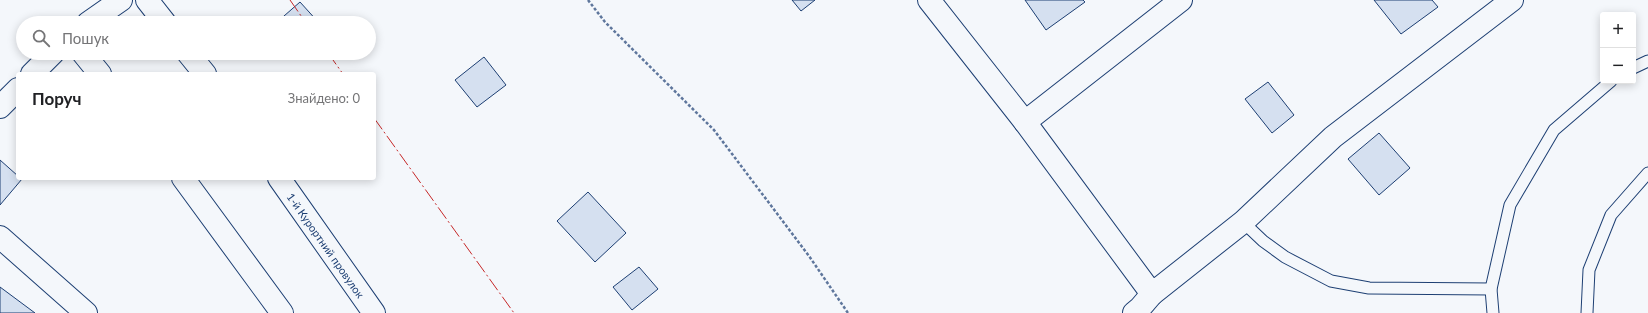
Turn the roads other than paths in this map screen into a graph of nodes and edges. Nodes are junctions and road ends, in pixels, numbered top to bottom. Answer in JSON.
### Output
{"nodes":[{"id":1,"x":121,"y":0,"type":"edge"},
{"id":2,"x":147,"y":0,"type":"edge"},
{"id":3,"x":929,"y":0,"type":"edge"},
{"id":4,"x":1181,"y":0,"type":"edge"},
{"id":5,"x":1512,"y":0,"type":"edge"},
{"id":6,"x":98,"y":16,"type":"edge"},
{"id":7,"x":160,"y":16,"type":"edge"},
{"id":8,"x":46,"y":60,"type":"edge"},
{"id":9,"x":89,"y":60,"type":"edge"},
{"id":10,"x":194,"y":60,"type":"edge"},
{"id":11,"x":1648,"y":61,"type":"edge"},
{"id":12,"x":1636,"y":67,"type":"edge"},
{"id":13,"x":34,"y":72,"type":"edge"},
{"id":14,"x":98,"y":72,"type":"edge"},
{"id":15,"x":203,"y":72,"type":"edge"},
{"id":16,"x":1607,"y":84,"type":"edge"},
{"id":17,"x":16,"y":91,"type":"edge"},
{"id":18,"x":0,"y":107,"type":"edge"},
{"id":19,"x":1025,"y":122,"type":"junction"},
{"id":20,"x":1648,"y":173,"type":"edge"},
{"id":21,"x":184,"y":180,"type":"edge"},
{"id":22,"x":280,"y":180,"type":"edge"},
{"id":23,"x":1243,"y":222,"type":"junction"},
{"id":24,"x":0,"y":237,"type":"edge"},
{"id":25,"x":1491,"y":289,"type":"junction"},
{"id":26,"x":1152,"y":294,"type":"junction"},
{"id":27,"x":86,"y":313,"type":"edge"},
{"id":28,"x":282,"y":313,"type":"edge"},
{"id":29,"x":374,"y":313,"type":"edge"},
{"id":30,"x":1134,"y":313,"type":"edge"},
{"id":31,"x":1493,"y":313,"type":"edge"},
{"id":32,"x":1586,"y":313,"type":"edge"}],
"edges":[{"from":1,"to":6,"type":"street"},
{"from":2,"to":7,"type":"street"},
{"from":3,"to":19,"type":"street"},
{"from":4,"to":19,"type":"street"},
{"from":5,"to":23,"type":"street"},
{"from":8,"to":13,"type":"street"},
{"from":9,"to":14,"type":"street"},
{"from":10,"to":15,"type":"street"},
{"from":11,"to":12,"type":"lane"},
{"from":16,"to":25,"type":"lane"},
{"from":17,"to":18,"type":"street"},
{"from":19,"to":26,"type":"street"},
{"from":20,"to":32,"type":"lane"},
{"from":21,"to":28,"type":"street"},
{"from":22,"to":29,"type":"street","name":"1-й Курортний провулок"},
{"from":23,"to":25,"type":"lane"},
{"from":23,"to":26,"type":"street"},
{"from":24,"to":27,"type":"street"},
{"from":25,"to":31,"type":"lane"},
{"from":26,"to":30,"type":"street"}]}
